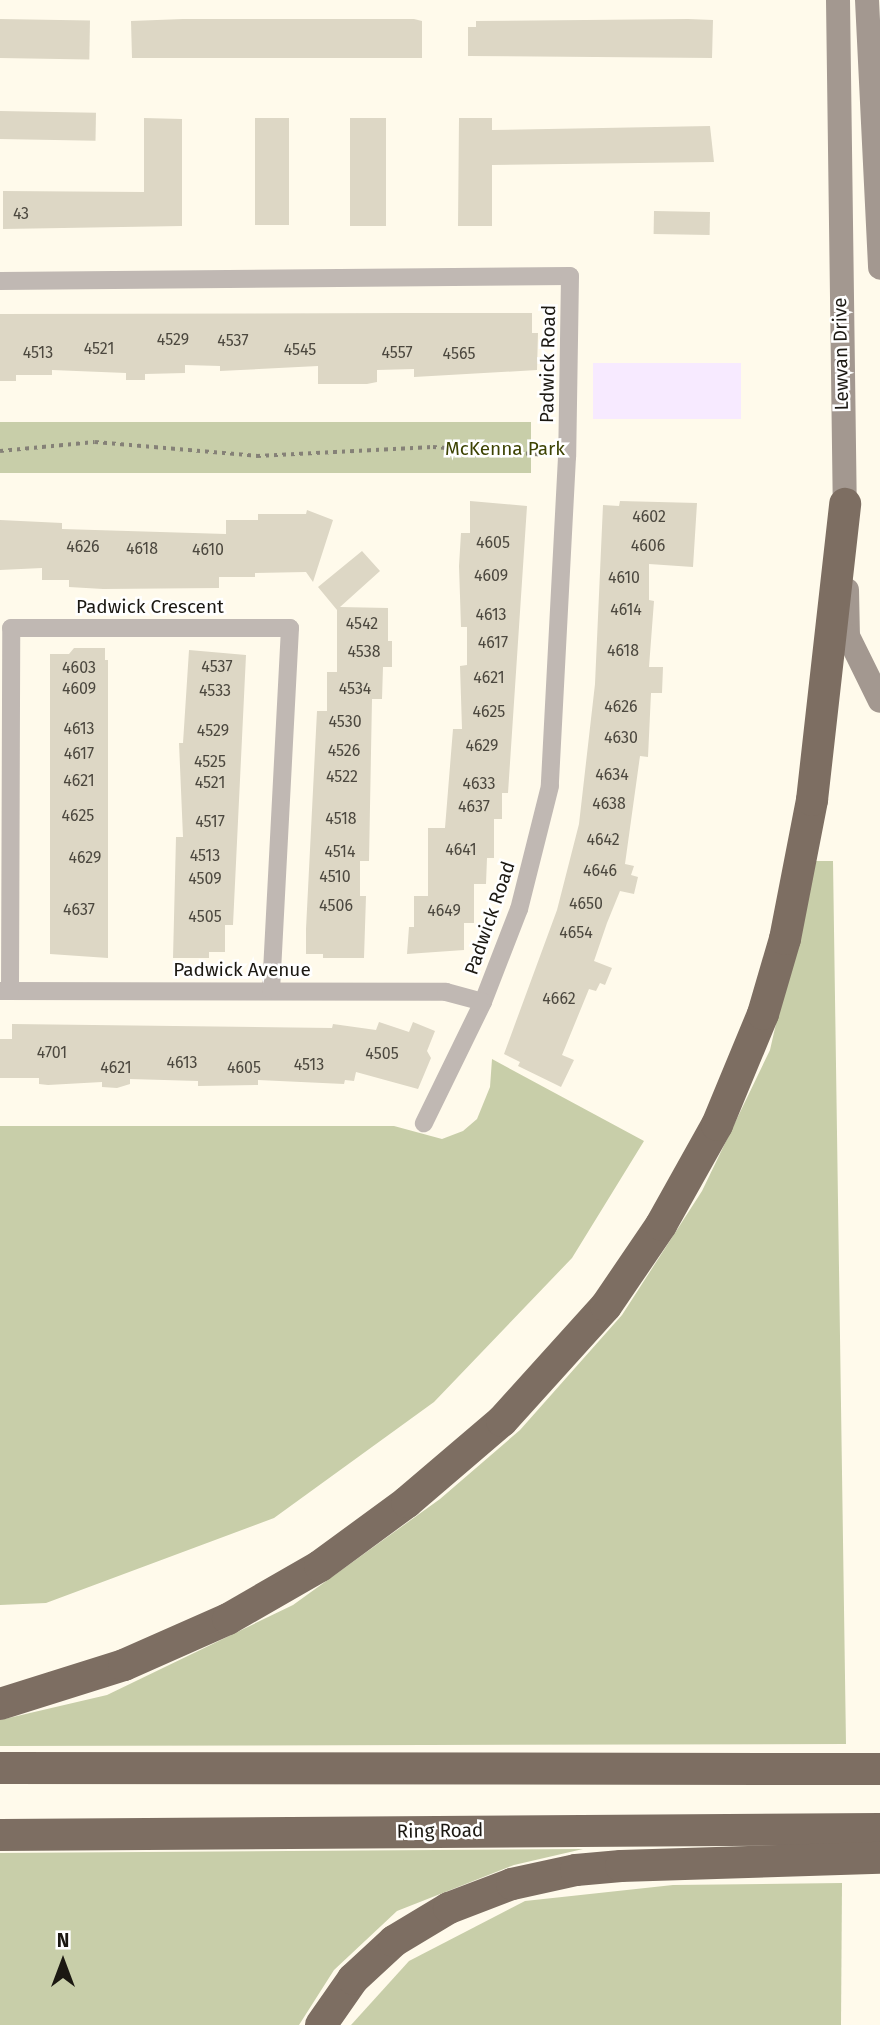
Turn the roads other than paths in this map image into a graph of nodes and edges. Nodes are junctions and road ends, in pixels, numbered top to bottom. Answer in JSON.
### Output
{"nodes":[{"id":1,"x":838,"y":0,"type":"edge"},
{"id":2,"x":867,"y":0,"type":"edge"},
{"id":3,"x":880,"y":268,"type":"edge"},
{"id":4,"x":0,"y":281,"type":"edge"},
{"id":5,"x":845,"y":504,"type":"junction"},
{"id":6,"x":880,"y":701,"type":"edge"},
{"id":7,"x":271,"y":990,"type":"junction"},
{"id":8,"x":5,"y":991,"type":"edge"},
{"id":9,"x":482,"y":1002,"type":"junction"},
{"id":10,"x":424,"y":1123,"type":"dead end"},
{"id":11,"x":0,"y":1704,"type":"edge"},
{"id":12,"x":0,"y":1768,"type":"edge"},
{"id":13,"x":880,"y":1769,"type":"edge"},
{"id":14,"x":880,"y":1829,"type":"edge"},
{"id":15,"x":0,"y":1835,"type":"edge"},
{"id":16,"x":880,"y":1858,"type":"edge"},
{"id":17,"x":321,"y":2025,"type":"edge"}],
"edges":[{"from":1,"to":5,"type":"main road","name":"Lewvan Drive"},
{"from":2,"to":3,"type":"main road"},
{"from":4,"to":9,"type":"street","name":"Padwick Road"},
{"from":5,"to":6,"type":"main road","name":"Lewvan Drive"},
{"from":5,"to":11,"type":"highway"},
{"from":7,"to":8,"type":"street","name":"Padwick Avenue"},
{"from":7,"to":8,"type":"street","name":"Padwick Crescent"},
{"from":7,"to":9,"type":"street","name":"Padwick Avenue"},
{"from":9,"to":10,"type":"street","name":"Padwick Road"},
{"from":12,"to":13,"type":"highway"},
{"from":14,"to":15,"type":"highway","name":"Ring Road"},
{"from":16,"to":17,"type":"highway"}]}
